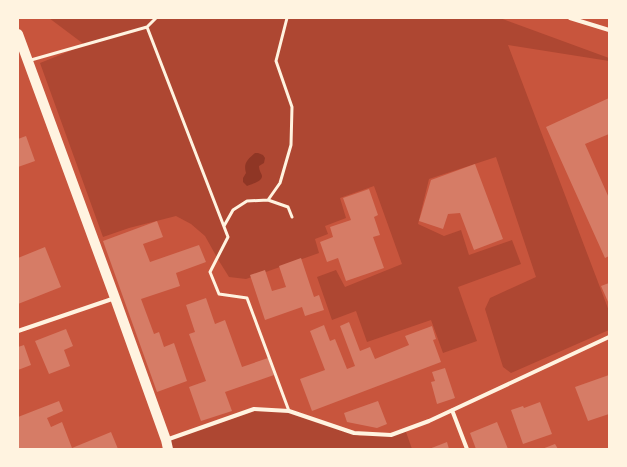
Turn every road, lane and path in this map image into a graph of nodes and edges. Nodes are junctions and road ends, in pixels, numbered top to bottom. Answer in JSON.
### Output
{"nodes":[{"id":1,"x":156,"y":18,"type":"edge"},
{"id":2,"x":287,"y":18,"type":"edge"},
{"id":3,"x":570,"y":18,"type":"edge"},
{"id":4,"x":147,"y":27,"type":"junction"},
{"id":5,"x":609,"y":30,"type":"edge"},
{"id":6,"x":18,"y":34,"type":"edge"},
{"id":7,"x":28,"y":61,"type":"junction"},
{"id":8,"x":268,"y":200,"type":"junction"},
{"id":9,"x":292,"y":217,"type":"dead end"},
{"id":10,"x":224,"y":226,"type":"junction"},
{"id":11,"x":115,"y":298,"type":"junction"},
{"id":12,"x":18,"y":332,"type":"edge"},
{"id":13,"x":609,"y":338,"type":"edge"},
{"id":14,"x":452,"y":410,"type":"junction"},
{"id":15,"x":289,"y":411,"type":"junction"},
{"id":16,"x":167,"y":447,"type":"edge"},
{"id":17,"x":467,"y":449,"type":"edge"}],
"edges":[{"from":1,"to":4,"type":"lane"},
{"from":2,"to":8,"type":"lane"},
{"from":3,"to":5,"type":"street"},
{"from":4,"to":7,"type":"lane"},
{"from":4,"to":10,"type":"lane"},
{"from":6,"to":7,"type":"main road"},
{"from":7,"to":11,"type":"main road"},
{"from":8,"to":9,"type":"lane"},
{"from":8,"to":10,"type":"lane"},
{"from":10,"to":15,"type":"lane"},
{"from":11,"to":12,"type":"street"},
{"from":11,"to":16,"type":"main road"},
{"from":13,"to":14,"type":"street"},
{"from":14,"to":15,"type":"street"},
{"from":14,"to":17,"type":"street"},
{"from":15,"to":16,"type":"street"}]}
